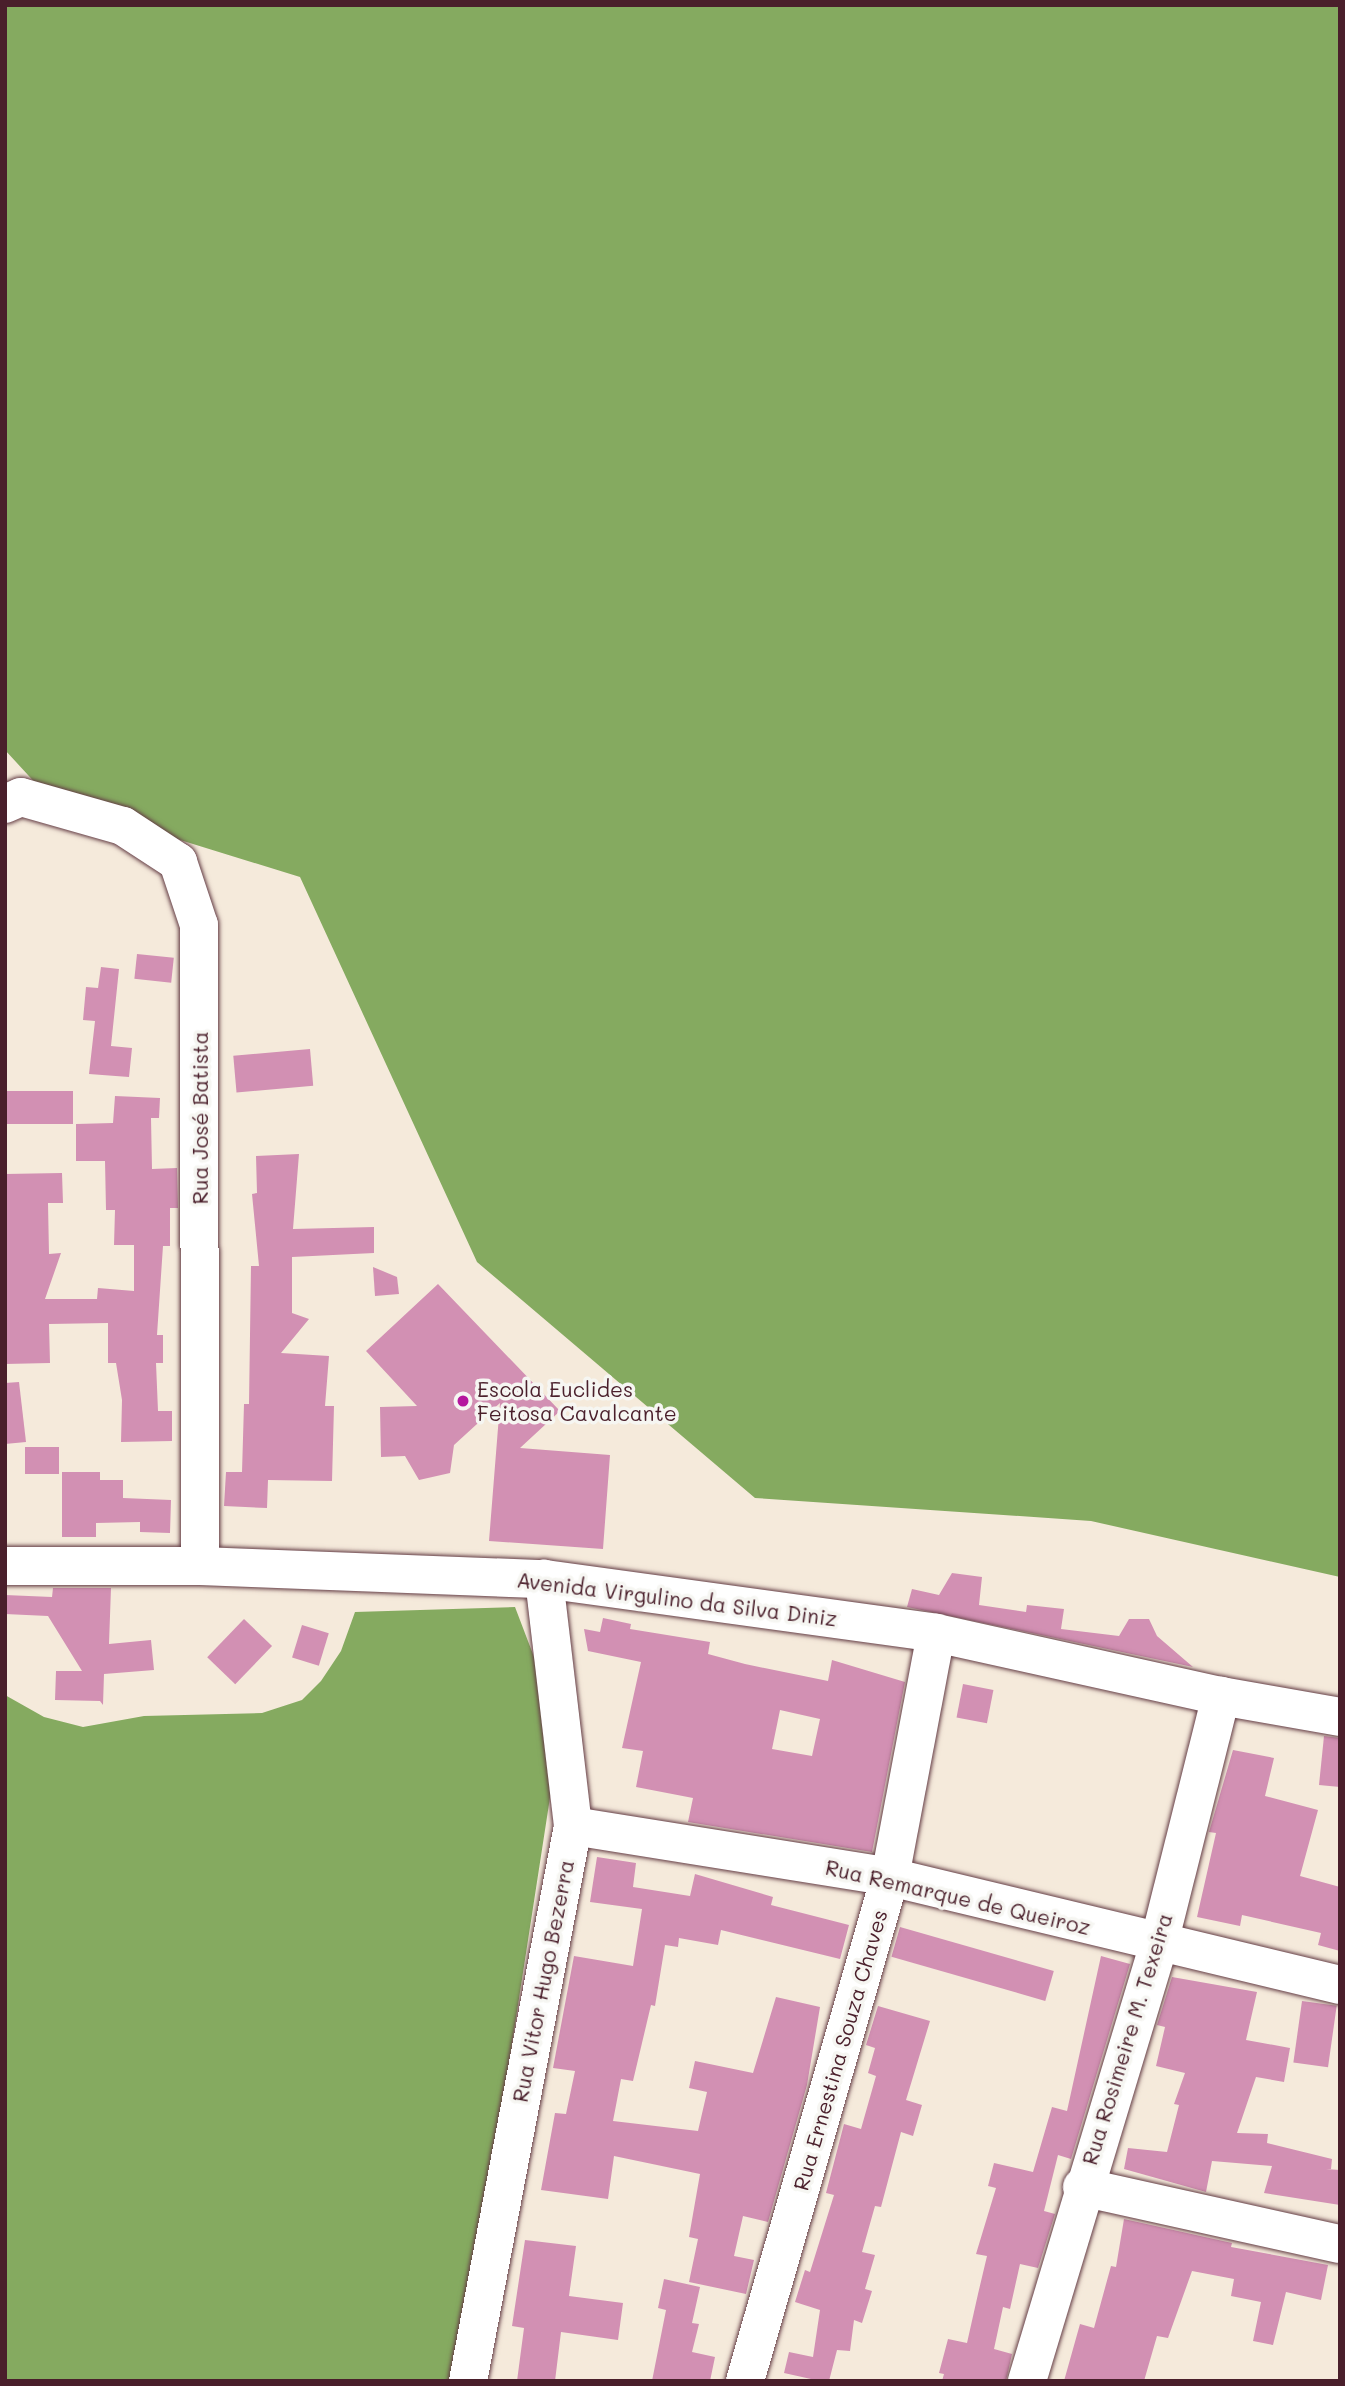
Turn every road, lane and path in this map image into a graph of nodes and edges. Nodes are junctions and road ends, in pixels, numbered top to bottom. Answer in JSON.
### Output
{"nodes":[{"id":1,"x":5,"y":804,"type":"edge"},
{"id":2,"x":5,"y":1566,"type":"edge"},
{"id":3,"x":201,"y":1566,"type":"junction"},
{"id":4,"x":544,"y":1579,"type":"junction"},
{"id":5,"x":936,"y":1633,"type":"junction"},
{"id":6,"x":1221,"y":1696,"type":"junction"},
{"id":7,"x":1340,"y":1717,"type":"edge"},
{"id":8,"x":573,"y":1826,"type":"junction"},
{"id":9,"x":890,"y":1877,"type":"junction"},
{"id":10,"x":1159,"y":1943,"type":"junction"},
{"id":11,"x":1340,"y":1985,"type":"edge"},
{"id":12,"x":1082,"y":2187,"type":"junction"},
{"id":13,"x":1340,"y":2244,"type":"edge"},
{"id":14,"x":468,"y":2381,"type":"edge"},
{"id":15,"x":745,"y":2381,"type":"edge"},
{"id":16,"x":1027,"y":2381,"type":"edge"}],
"edges":[{"from":1,"to":3,"type":"street","name":"Rua José Batista"},
{"from":2,"to":3,"type":"street","name":"Avenida Virgulino da Silva Diniz"},
{"from":3,"to":4,"type":"street","name":"Avenida Virgulino da Silva Diniz"},
{"from":4,"to":5,"type":"street","name":"Avenida Virgulino da Silva Diniz"},
{"from":4,"to":8,"type":"street","name":"Rua Vitor Hugo Bezerra"},
{"from":5,"to":6,"type":"street","name":"Avenida Virgulino da Silva Diniz"},
{"from":5,"to":9,"type":"street","name":"Rua Ernestina Souza Chaves"},
{"from":6,"to":7,"type":"street","name":"Avenida Virgulino da Silva Diniz"},
{"from":6,"to":10,"type":"street","name":"Rua Rosimeire M. Texeira"},
{"from":8,"to":9,"type":"street","name":"Rua Remarque de Queiroz"},
{"from":8,"to":14,"type":"street","name":"Rua Vitor Hugo Bezerra"},
{"from":9,"to":10,"type":"street","name":"Rua Remarque de Queiroz"},
{"from":9,"to":15,"type":"street","name":"Rua Ernestina Souza Chaves"},
{"from":10,"to":11,"type":"street","name":"Rua Remarque de Queiroz"},
{"from":10,"to":12,"type":"street","name":"Rua Rosimeire M. Texeira"},
{"from":12,"to":13,"type":"street"},
{"from":12,"to":16,"type":"street","name":"Rua Rosimeire M. Texeira"}]}
